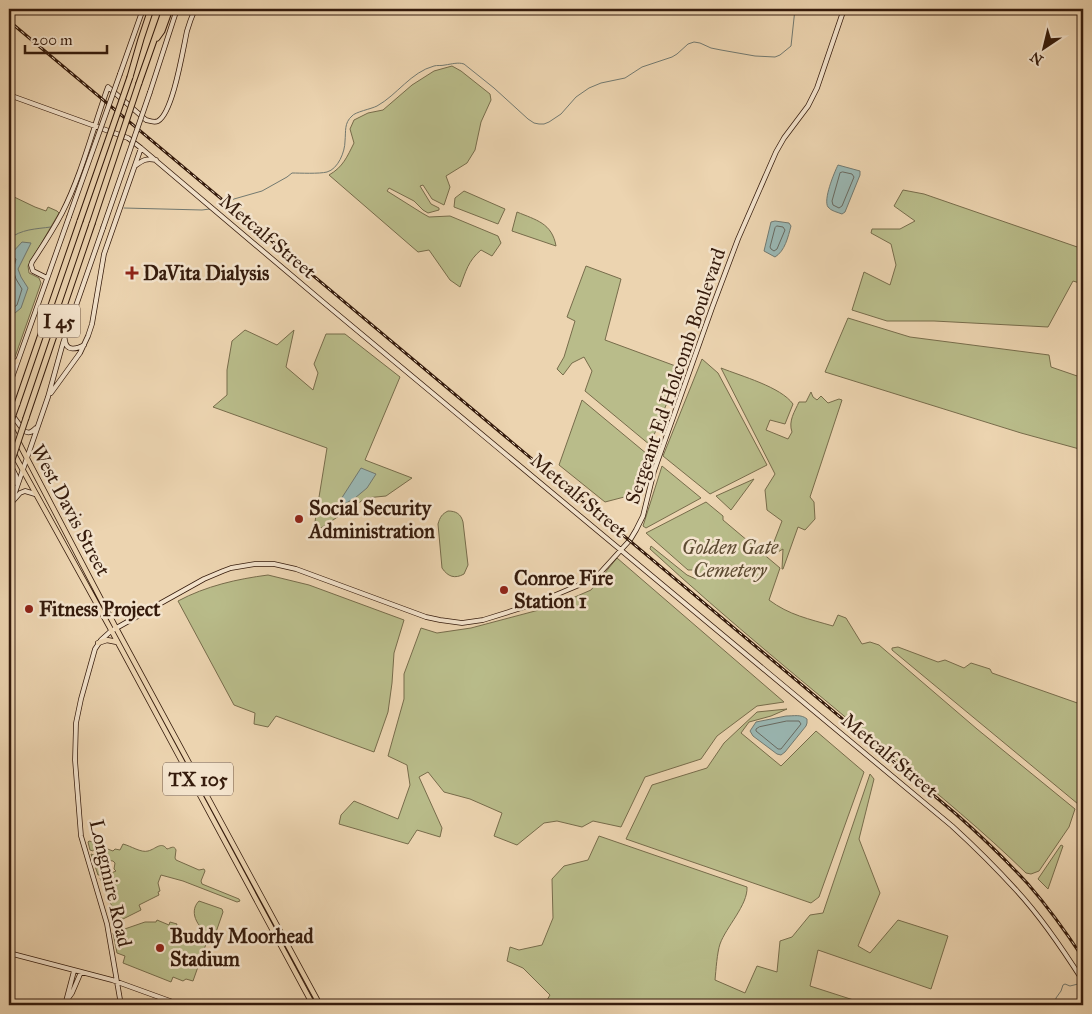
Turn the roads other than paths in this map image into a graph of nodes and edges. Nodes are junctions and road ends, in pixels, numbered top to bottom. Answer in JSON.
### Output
{"nodes":[{"id":1,"x":143,"y":9,"type":"edge"},
{"id":2,"x":150,"y":9,"type":"edge"},
{"id":3,"x":165,"y":9,"type":"edge"},
{"id":4,"x":170,"y":9,"type":"edge"},
{"id":5,"x":177,"y":9,"type":"edge"},
{"id":6,"x":195,"y":9,"type":"edge"},
{"id":7,"x":844,"y":9,"type":"edge"},
{"id":8,"x":153,"y":42,"type":"junction"},
{"id":9,"x":9,"y":96,"type":"edge"},
{"id":10,"x":94,"y":125,"type":"junction"},
{"id":11,"x":141,"y":148,"type":"junction"},
{"id":12,"x":156,"y":160,"type":"junction"},
{"id":13,"x":135,"y":166,"type":"junction"},
{"id":14,"x":47,"y":278,"type":"junction"},
{"id":15,"x":65,"y":337,"type":"junction"},
{"id":16,"x":84,"y":345,"type":"junction"},
{"id":17,"x":18,"y":361,"type":"junction"},
{"id":18,"x":9,"y":367,"type":"edge"},
{"id":19,"x":9,"y":386,"type":"edge"},
{"id":20,"x":48,"y":397,"type":"junction"},
{"id":21,"x":9,"y":404,"type":"edge"},
{"id":22,"x":9,"y":425,"type":"edge"},
{"id":23,"x":37,"y":428,"type":"junction"},
{"id":24,"x":9,"y":445,"type":"edge"},
{"id":25,"x":27,"y":458,"type":"junction"},
{"id":26,"x":9,"y":462,"type":"edge"},
{"id":27,"x":9,"y":469,"type":"edge"},
{"id":28,"x":22,"y":470,"type":"junction"},
{"id":29,"x":17,"y":486,"type":"junction"},
{"id":30,"x":35,"y":494,"type":"junction"},
{"id":31,"x":11,"y":502,"type":"junction"},
{"id":32,"x":9,"y":510,"type":"edge"},
{"id":33,"x":621,"y":549,"type":"junction"},
{"id":34,"x":114,"y":629,"type":"junction"},
{"id":35,"x":117,"y":642,"type":"junction"},
{"id":36,"x":98,"y":643,"type":"junction"},
{"id":37,"x":164,"y":728,"type":"junction"},
{"id":38,"x":184,"y":753,"type":"junction"},
{"id":39,"x":207,"y":808,"type":"junction"},
{"id":40,"x":225,"y":829,"type":"junction"},
{"id":41,"x":219,"y":830,"type":"junction"},
{"id":42,"x":238,"y":852,"type":"junction"},
{"id":43,"x":240,"y":868,"type":"junction"},
{"id":44,"x":257,"y":889,"type":"junction"},
{"id":45,"x":9,"y":952,"type":"edge"},
{"id":46,"x":74,"y":970,"type":"junction"},
{"id":47,"x":295,"y":971,"type":"junction"},
{"id":48,"x":80,"y":972,"type":"junction"},
{"id":49,"x":1083,"y":981,"type":"edge"},
{"id":50,"x":117,"y":982,"type":"junction"},
{"id":51,"x":314,"y":994,"type":"junction"},
{"id":52,"x":66,"y":1004,"type":"edge"},
{"id":53,"x":121,"y":1005,"type":"edge"},
{"id":54,"x":181,"y":1005,"type":"edge"},
{"id":55,"x":313,"y":1005,"type":"edge"},
{"id":56,"x":320,"y":1005,"type":"edge"}],
"edges":[{"from":1,"to":14,"type":"street","bridge":true},
{"from":2,"to":22,"type":"highway","number":"I 45","bridge":true},
{"from":3,"to":8,"type":"highway","number":"I 45"},
{"from":4,"to":8,"type":"highway"},
{"from":5,"to":15,"type":"street","bridge":true},
{"from":6,"to":10,"type":"street"},
{"from":7,"to":33,"type":"street","name":"Sergeant Ed Holcomb Boulevard"},
{"from":8,"to":27,"type":"highway","number":"I 45","bridge":true},
{"from":9,"to":10,"type":"street","name":"Metcalf Street"},
{"from":10,"to":11,"type":"street","name":"Metcalf Street"},
{"from":10,"to":14,"type":"street"},
{"from":11,"to":12,"type":"street","name":"Metcalf Street"},
{"from":11,"to":13,"type":"street"},
{"from":12,"to":13,"type":"street"},
{"from":12,"to":33,"type":"street","name":"Metcalf Street"},
{"from":13,"to":16,"type":"street"},
{"from":14,"to":17,"type":"street"},
{"from":15,"to":16,"type":"street"},
{"from":15,"to":20,"type":"street"},
{"from":16,"to":20,"type":"street"},
{"from":17,"to":18,"type":"main road"},
{"from":17,"to":19,"type":"street"},
{"from":20,"to":23,"type":"street"},
{"from":21,"to":23,"type":"street"},
{"from":22,"to":25,"type":"main road","name":"West Davis Street","number":"TX 105"},
{"from":23,"to":25,"type":"street"},
{"from":24,"to":28,"type":"main road","name":"West Davis Street","number":"TX 105"},
{"from":25,"to":28,"type":"street"},
{"from":25,"to":34,"type":"main road","name":"West Davis Street","number":"TX 105"},
{"from":26,"to":29,"type":"street"},
{"from":28,"to":29,"type":"street"},
{"from":28,"to":30,"type":"main road","name":"West Davis Street","number":"TX 105"},
{"from":29,"to":31,"type":"street"},
{"from":30,"to":31,"type":"street"},
{"from":30,"to":34,"type":"main road","name":"West Davis Street","number":"TX 105"},
{"from":31,"to":32,"type":"street"},
{"from":33,"to":34,"type":"street","name":"Sergeant Ed Holcomb Boulevard"},
{"from":33,"to":49,"type":"street","name":"Metcalf Street"},
{"from":34,"to":35,"type":"main road","name":"West Davis Street","number":"TX 105"},
{"from":34,"to":36,"type":"street","name":"Longmire Road"},
{"from":34,"to":38,"type":"main road","name":"West Davis Street","number":"TX 105"},
{"from":35,"to":36,"type":"main road"},
{"from":35,"to":37,"type":"main road","name":"West Davis Street","number":"TX 105"},
{"from":36,"to":50,"type":"street","name":"Longmire Road"},
{"from":37,"to":38,"type":"main road"},
{"from":37,"to":39,"type":"main road","name":"West Davis Street","number":"TX 105"},
{"from":38,"to":40,"type":"main road","name":"West Davis Street","number":"TX 105"},
{"from":39,"to":40,"type":"main road"},
{"from":39,"to":41,"type":"main road","name":"West Davis Street","number":"TX 105"},
{"from":40,"to":42,"type":"main road","name":"West Davis Street","number":"TX 105"},
{"from":41,"to":42,"type":"main road"},
{"from":41,"to":43,"type":"main road","name":"West Davis Street","number":"TX 105"},
{"from":42,"to":44,"type":"main road","name":"West Davis Street","number":"TX 105"},
{"from":43,"to":44,"type":"main road"},
{"from":43,"to":47,"type":"main road","name":"West Davis Street","number":"TX 105"},
{"from":44,"to":51,"type":"main road","name":"West Davis Street","number":"TX 105"},
{"from":45,"to":46,"type":"street"},
{"from":46,"to":48,"type":"street"},
{"from":46,"to":52,"type":"street"},
{"from":47,"to":51,"type":"main road"},
{"from":47,"to":55,"type":"main road","name":"West Davis Street","number":"TX 105"},
{"from":48,"to":50,"type":"street"},
{"from":48,"to":52,"type":"street"},
{"from":50,"to":53,"type":"street","name":"Longmire Road"},
{"from":50,"to":54,"type":"street"},
{"from":51,"to":56,"type":"main road","name":"West Davis Street","number":"TX 105"}]}
